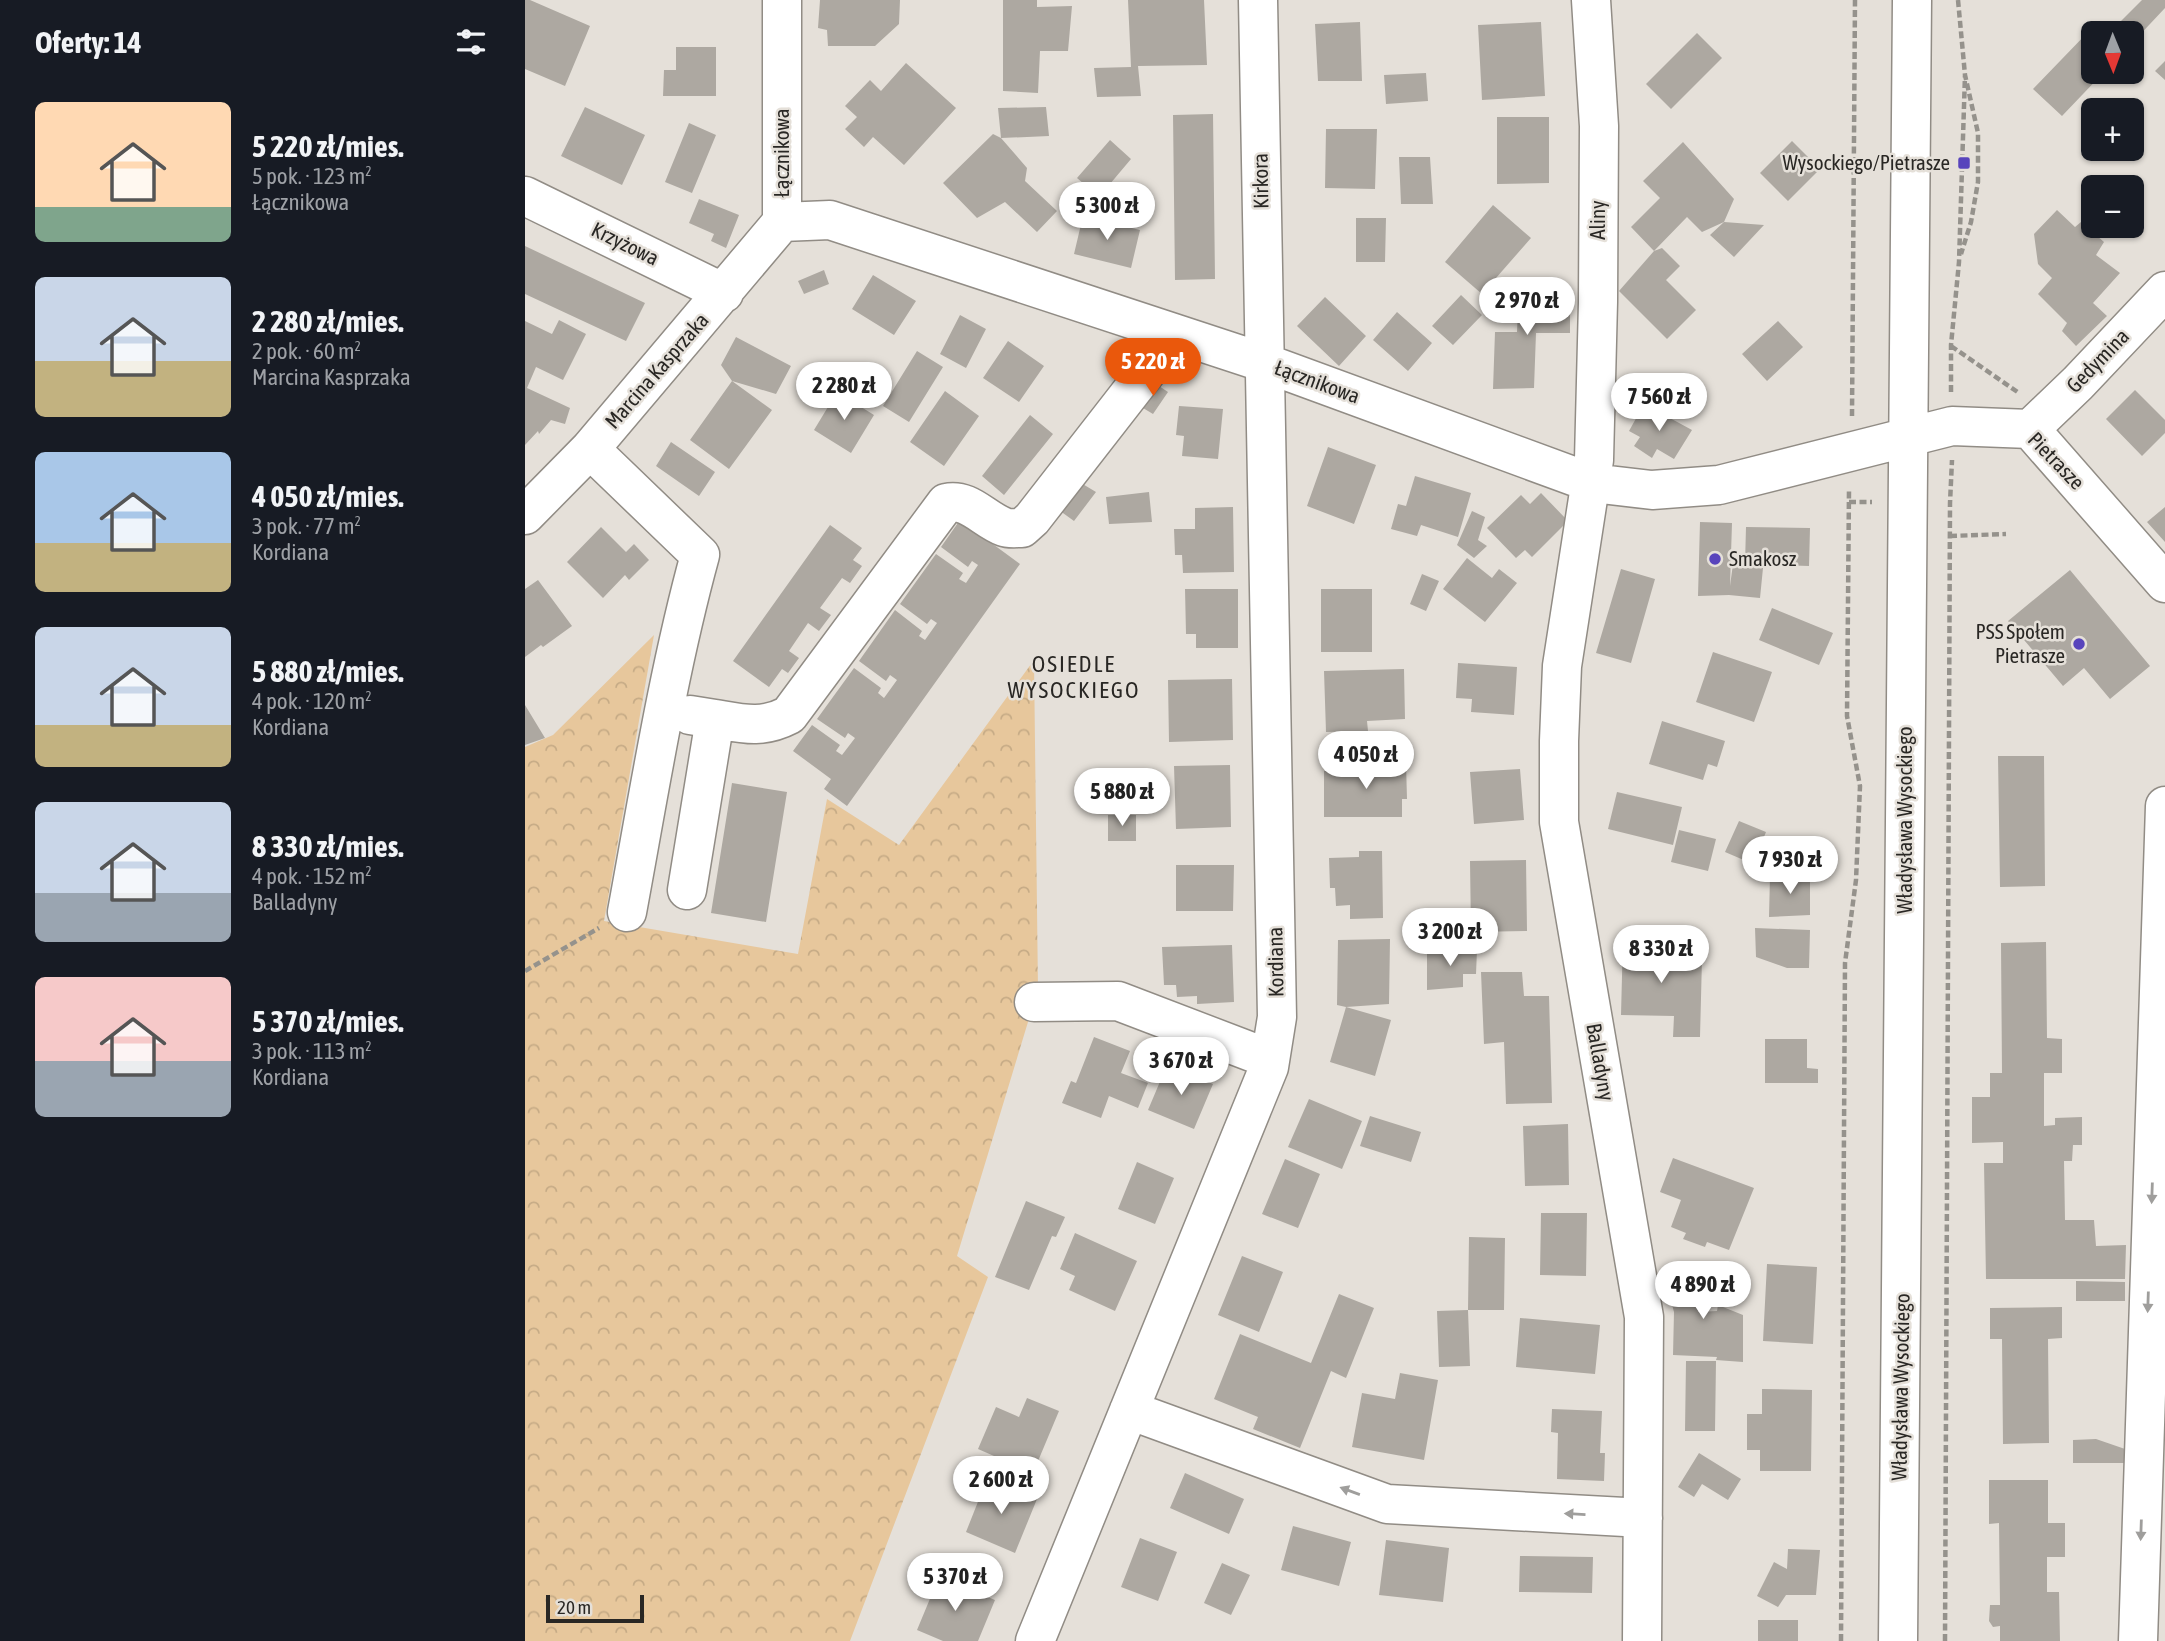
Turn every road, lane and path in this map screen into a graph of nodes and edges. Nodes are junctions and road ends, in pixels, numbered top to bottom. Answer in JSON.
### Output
{"nodes":[{"id":1,"x":782,"y":0,"type":"edge"},
{"id":2,"x":1258,"y":0,"type":"edge"},
{"id":3,"x":1591,"y":0,"type":"edge"},
{"id":4,"x":1855,"y":0,"type":"edge"},
{"id":5,"x":1913,"y":0,"type":"edge"},
{"id":6,"x":1958,"y":0,"type":"edge"},
{"id":7,"x":1965,"y":75,"type":"junction"},
{"id":8,"x":525,"y":196,"type":"edge"},
{"id":9,"x":782,"y":222,"type":"junction"},
{"id":10,"x":1959,"y":262,"type":"junction"},
{"id":11,"x":2165,"y":291,"type":"edge"},
{"id":12,"x":724,"y":293,"type":"junction"},
{"id":13,"x":1176,"y":334,"type":"junction"},
{"id":14,"x":1951,"y":345,"type":"junction"},
{"id":15,"x":1265,"y":363,"type":"junction"},
{"id":16,"x":2027,"y":412,"type":"junction"},
{"id":17,"x":1952,"y":426,"type":"junction"},
{"id":18,"x":1907,"y":437,"type":"junction"},
{"id":19,"x":590,"y":449,"type":"junction"},
{"id":20,"x":1843,"y":453,"type":"junction"},
{"id":21,"x":1592,"y":483,"type":"junction"},
{"id":22,"x":525,"y":515,"type":"edge"},
{"id":23,"x":2006,"y":534,"type":"dead end"},
{"id":24,"x":1949,"y":536,"type":"junction"},
{"id":25,"x":2165,"y":583,"type":"edge"},
{"id":26,"x":664,"y":709,"type":"junction"},
{"id":27,"x":715,"y":719,"type":"junction"},
{"id":28,"x":2165,"y":807,"type":"edge"},
{"id":29,"x":687,"y":890,"type":"dead end"},
{"id":30,"x":627,"y":912,"type":"joint"},
{"id":31,"x":525,"y":971,"type":"edge"},
{"id":32,"x":1034,"y":1002,"type":"dead end"},
{"id":33,"x":1270,"y":1059,"type":"junction"},
{"id":34,"x":2158,"y":1234,"type":"edge"},
{"id":35,"x":1129,"y":1410,"type":"junction"},
{"id":36,"x":1643,"y":1518,"type":"junction"},
{"id":37,"x":1035,"y":1641,"type":"edge"},
{"id":38,"x":1642,"y":1641,"type":"edge"},
{"id":39,"x":1841,"y":1641,"type":"edge"},
{"id":40,"x":1898,"y":1641,"type":"edge"},
{"id":41,"x":1945,"y":1641,"type":"edge"},
{"id":42,"x":2138,"y":1641,"type":"edge"}],
"edges":[{"from":1,"to":9,"type":"street","name":"Łącznikowa"},
{"from":2,"to":15,"type":"street","name":"Kirkora"},
{"from":3,"to":21,"type":"street","name":"Aliny"},
{"from":4,"to":20,"type":"path"},
{"from":5,"to":18,"type":"street","name":"Władysława Wysockiego"},
{"from":6,"to":7,"type":"path"},
{"from":7,"to":10,"type":"path"},
{"from":7,"to":10,"type":"path"},
{"from":8,"to":12,"type":"street","name":"Krzyżowa"},
{"from":9,"to":12,"type":"street","name":"Marcina Kasprzaka"},
{"from":9,"to":13,"type":"street","name":"Łącznikowa"},
{"from":10,"to":14,"type":"path"},
{"from":11,"to":16,"type":"street","name":"Gedymina"},
{"from":12,"to":19,"type":"street","name":"Marcina Kasprzaka"},
{"from":13,"to":15,"type":"street","name":"Łącznikowa"},
{"from":13,"to":27,"type":"street"},
{"from":14,"to":16,"type":"path"},
{"from":14,"to":17,"type":"path"},
{"from":15,"to":21,"type":"street","name":"Łącznikowa"},
{"from":15,"to":33,"type":"street","name":"Kordiana"},
{"from":16,"to":17,"type":"street","name":"Pietrasze"},
{"from":16,"to":25,"type":"street","name":"Pietrasze"},
{"from":17,"to":18,"type":"street","name":"Pietrasze"},
{"from":17,"to":24,"type":"path"},
{"from":18,"to":20,"type":"street","name":"Łącznikowa"},
{"from":18,"to":40,"type":"street","name":"Władysława Wysockiego"},
{"from":19,"to":22,"type":"street","name":"Marcina Kasprzaka"},
{"from":19,"to":26,"type":"street"},
{"from":20,"to":21,"type":"street","name":"Łącznikowa"},
{"from":20,"to":39,"type":"path"},
{"from":21,"to":36,"type":"street","name":"Balladyny"},
{"from":23,"to":24,"type":"path"},
{"from":24,"to":41,"type":"path"},
{"from":26,"to":27,"type":"street"},
{"from":26,"to":30,"type":"street"},
{"from":27,"to":29,"type":"street"},
{"from":28,"to":34,"type":"street","one_way":true},
{"from":30,"to":31,"type":"path"},
{"from":32,"to":33,"type":"street"},
{"from":33,"to":35,"type":"street","name":"Kordiana"},
{"from":34,"to":42,"type":"street","one_way":true},
{"from":36,"to":35,"type":"street","one_way":true},
{"from":35,"to":37,"type":"street","name":"Kordiana"},
{"from":36,"to":38,"type":"street","name":"Balladyny"}]}
